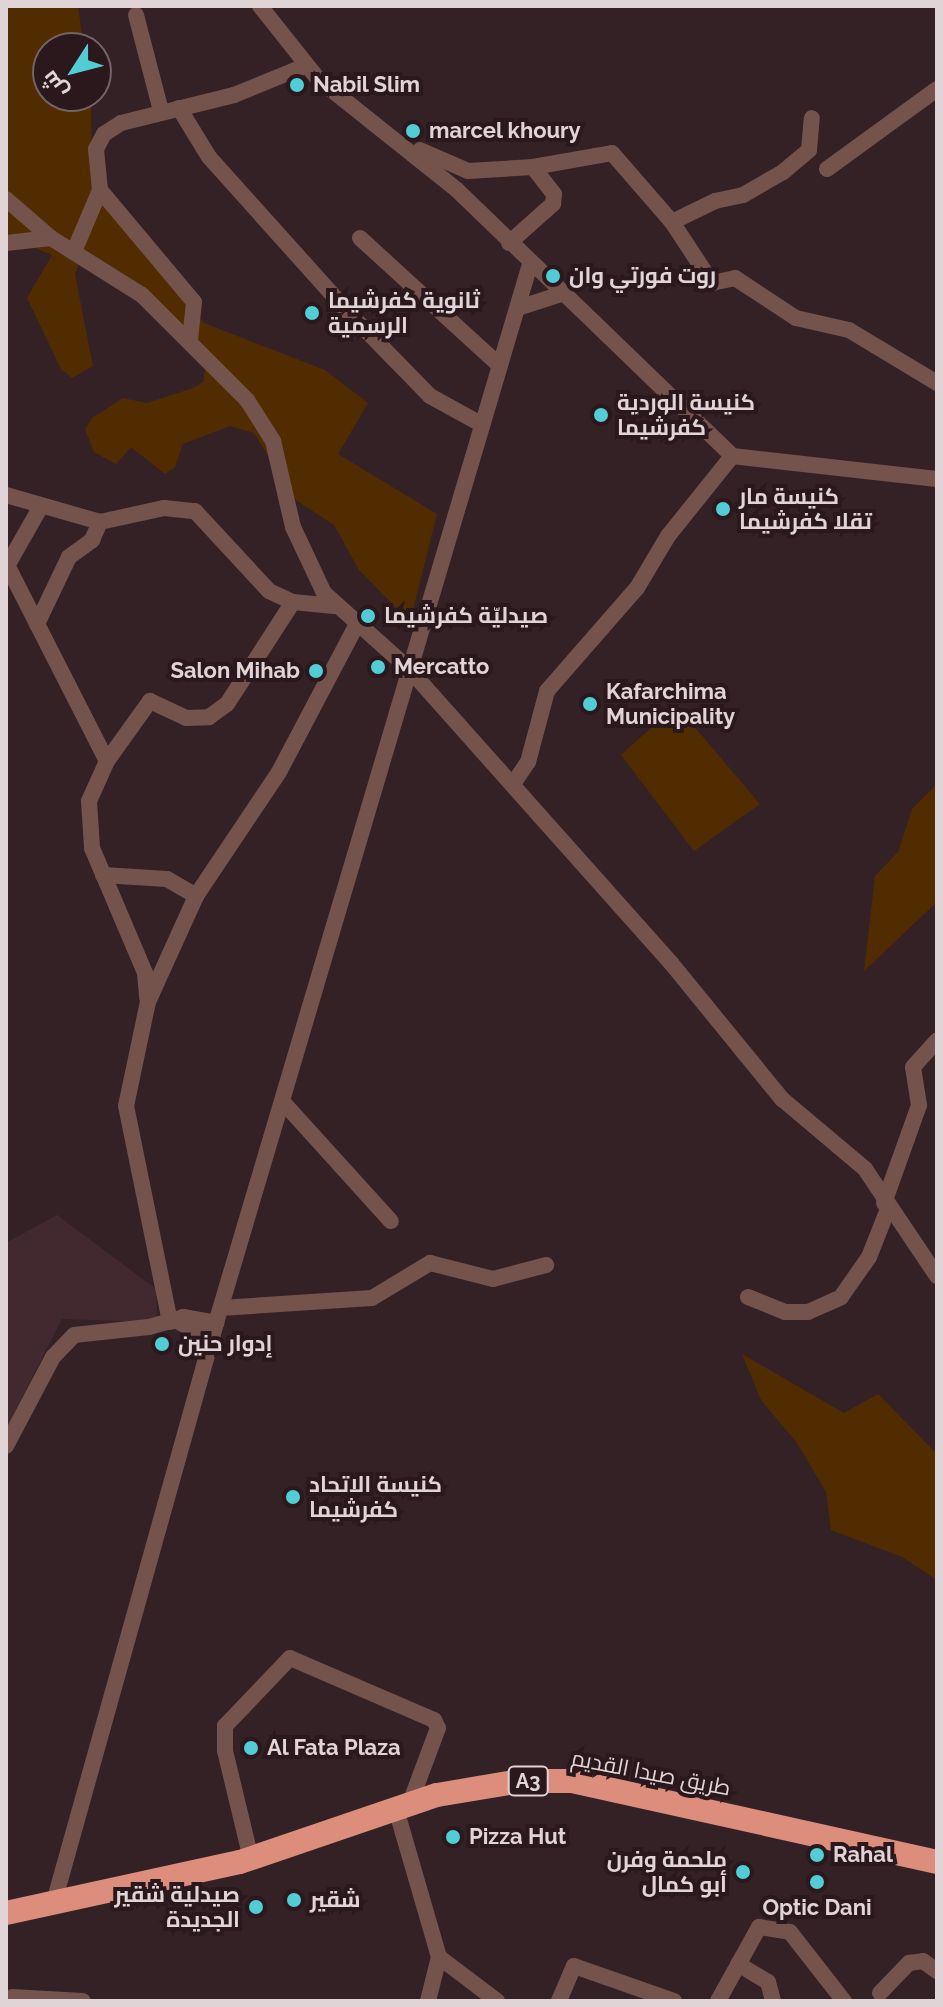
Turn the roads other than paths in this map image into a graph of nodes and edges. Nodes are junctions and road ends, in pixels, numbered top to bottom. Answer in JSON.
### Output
{"nodes":[{"id":1,"x":260,"y":6,"type":"edge"},
{"id":2,"x":136,"y":15,"type":"dead end"},
{"id":3,"x":305,"y":66,"type":"junction"},
{"id":4,"x":937,"y":89,"type":"edge"},
{"id":5,"x":179,"y":108,"type":"junction"},
{"id":6,"x":161,"y":111,"type":"junction"},
{"id":7,"x":812,"y":118,"type":"dead end"},
{"id":8,"x":401,"y":140,"type":"junction"},
{"id":9,"x":533,"y":167,"type":"junction"},
{"id":10,"x":827,"y":169,"type":"dead end"},
{"id":11,"x":100,"y":190,"type":"junction"},
{"id":12,"x":6,"y":199,"type":"edge"},
{"id":13,"x":672,"y":222,"type":"junction"},
{"id":14,"x":51,"y":238,"type":"junction"},
{"id":15,"x":360,"y":238,"type":"dead end"},
{"id":16,"x":6,"y":243,"type":"edge"},
{"id":17,"x":509,"y":243,"type":"junction"},
{"id":18,"x":75,"y":249,"type":"junction"},
{"id":19,"x":530,"y":264,"type":"junction"},
{"id":20,"x":561,"y":294,"type":"junction"},
{"id":21,"x":518,"y":308,"type":"junction"},
{"id":22,"x":190,"y":340,"type":"junction"},
{"id":23,"x":498,"y":364,"type":"junction"},
{"id":24,"x":937,"y":383,"type":"edge"},
{"id":25,"x":479,"y":423,"type":"junction"},
{"id":26,"x":732,"y":456,"type":"junction"},
{"id":27,"x":937,"y":479,"type":"edge"},
{"id":28,"x":6,"y":495,"type":"edge"},
{"id":29,"x":40,"y":508,"type":"junction"},
{"id":30,"x":100,"y":522,"type":"junction"},
{"id":31,"x":6,"y":565,"type":"edge"},
{"id":32,"x":293,"y":602,"type":"junction"},
{"id":33,"x":334,"y":606,"type":"junction"},
{"id":34,"x":37,"y":624,"type":"junction"},
{"id":35,"x":357,"y":624,"type":"junction"},
{"id":36,"x":409,"y":669,"type":"junction"},
{"id":37,"x":107,"y":761,"type":"junction"},
{"id":38,"x":513,"y":784,"type":"junction"},
{"id":39,"x":103,"y":875,"type":"junction"},
{"id":40,"x":196,"y":896,"type":"junction"},
{"id":41,"x":148,"y":1002,"type":"junction"},
{"id":42,"x":937,"y":1040,"type":"edge"},
{"id":43,"x":282,"y":1101,"type":"junction"},
{"id":44,"x":886,"y":1206,"type":"junction"},
{"id":45,"x":391,"y":1221,"type":"dead end"},
{"id":46,"x":546,"y":1265,"type":"dead end"},
{"id":47,"x":937,"y":1276,"type":"edge"},
{"id":48,"x":748,"y":1297,"type":"dead end"},
{"id":49,"x":172,"y":1321,"type":"junction"},
{"id":50,"x":216,"y":1324,"type":"junction"},
{"id":51,"x":6,"y":1446,"type":"edge"},
{"id":52,"x":403,"y":1806,"type":"junction"},
{"id":53,"x":251,"y":1859,"type":"junction"},
{"id":54,"x":937,"y":1862,"type":"edge"},
{"id":55,"x":54,"y":1902,"type":"junction"},
{"id":56,"x":6,"y":1913,"type":"edge"},
{"id":57,"x":439,"y":1957,"type":"junction"},
{"id":58,"x":738,"y":1964,"type":"junction"},
{"id":59,"x":937,"y":1971,"type":"edge"},
{"id":60,"x":880,"y":1993,"type":"dead end"},
{"id":61,"x":11,"y":1997,"type":"edge"},
{"id":62,"x":83,"y":2001,"type":"edge"},
{"id":63,"x":428,"y":2001,"type":"edge"},
{"id":64,"x":497,"y":2001,"type":"edge"},
{"id":65,"x":559,"y":2001,"type":"edge"},
{"id":66,"x":674,"y":2001,"type":"edge"},
{"id":67,"x":718,"y":2001,"type":"edge"},
{"id":68,"x":773,"y":2001,"type":"edge"},
{"id":69,"x":844,"y":2001,"type":"edge"}],
"edges":[{"from":1,"to":3,"type":"street"},
{"from":2,"to":6,"type":"street"},
{"from":3,"to":5,"type":"street"},
{"from":3,"to":8,"type":"street"},
{"from":4,"to":10,"type":"street"},
{"from":5,"to":6,"type":"street"},
{"from":5,"to":25,"type":"street"},
{"from":6,"to":11,"type":"street"},
{"from":7,"to":13,"type":"street"},
{"from":8,"to":9,"type":"street"},
{"from":8,"to":17,"type":"street"},
{"from":9,"to":13,"type":"street"},
{"from":9,"to":17,"type":"street"},
{"from":11,"to":18,"type":"street"},
{"from":11,"to":22,"type":"street"},
{"from":12,"to":14,"type":"street"},
{"from":13,"to":24,"type":"street"},
{"from":14,"to":16,"type":"street"},
{"from":14,"to":18,"type":"street"},
{"from":15,"to":23,"type":"street"},
{"from":17,"to":19,"type":"street"},
{"from":18,"to":22,"type":"street"},
{"from":19,"to":20,"type":"street"},
{"from":19,"to":21,"type":"street"},
{"from":20,"to":21,"type":"street"},
{"from":20,"to":26,"type":"street"},
{"from":21,"to":23,"type":"street"},
{"from":22,"to":33,"type":"street"},
{"from":23,"to":25,"type":"street"},
{"from":25,"to":36,"type":"street"},
{"from":26,"to":27,"type":"street"},
{"from":26,"to":38,"type":"street"},
{"from":28,"to":29,"type":"street"},
{"from":29,"to":30,"type":"street"},
{"from":29,"to":31,"type":"street"},
{"from":30,"to":32,"type":"street"},
{"from":30,"to":34,"type":"street"},
{"from":31,"to":34,"type":"street"},
{"from":32,"to":33,"type":"street"},
{"from":32,"to":37,"type":"street"},
{"from":33,"to":35,"type":"street"},
{"from":34,"to":37,"type":"street"},
{"from":35,"to":36,"type":"street"},
{"from":35,"to":40,"type":"street"},
{"from":36,"to":38,"type":"street"},
{"from":36,"to":43,"type":"street"},
{"from":37,"to":39,"type":"street"},
{"from":38,"to":44,"type":"street"},
{"from":39,"to":40,"type":"street"},
{"from":39,"to":41,"type":"street"},
{"from":40,"to":41,"type":"street"},
{"from":41,"to":49,"type":"street"},
{"from":42,"to":44,"type":"street"},
{"from":43,"to":45,"type":"street"},
{"from":43,"to":50,"type":"street"},
{"from":44,"to":47,"type":"street"},
{"from":44,"to":48,"type":"street"},
{"from":46,"to":50,"type":"street"},
{"from":49,"to":50,"type":"street"},
{"from":49,"to":51,"type":"street"},
{"from":50,"to":55,"type":"street"},
{"from":52,"to":53,"type":"highway","name":"طريق صيدا القديم","number":"A3"},
{"from":52,"to":53,"type":"street"},
{"from":52,"to":54,"type":"highway","name":"طريق صيدا القديم","number":"A3"},
{"from":52,"to":57,"type":"street"},
{"from":53,"to":55,"type":"highway","name":"طريق صيدا القديم","number":"A3"},
{"from":55,"to":56,"type":"highway","number":"A3"},
{"from":57,"to":63,"type":"street"},
{"from":57,"to":64,"type":"street"},
{"from":58,"to":67,"type":"street"},
{"from":58,"to":68,"type":"street"},
{"from":58,"to":69,"type":"street"},
{"from":59,"to":60,"type":"street"},
{"from":61,"to":62,"type":"street"},
{"from":65,"to":66,"type":"street"}]}
